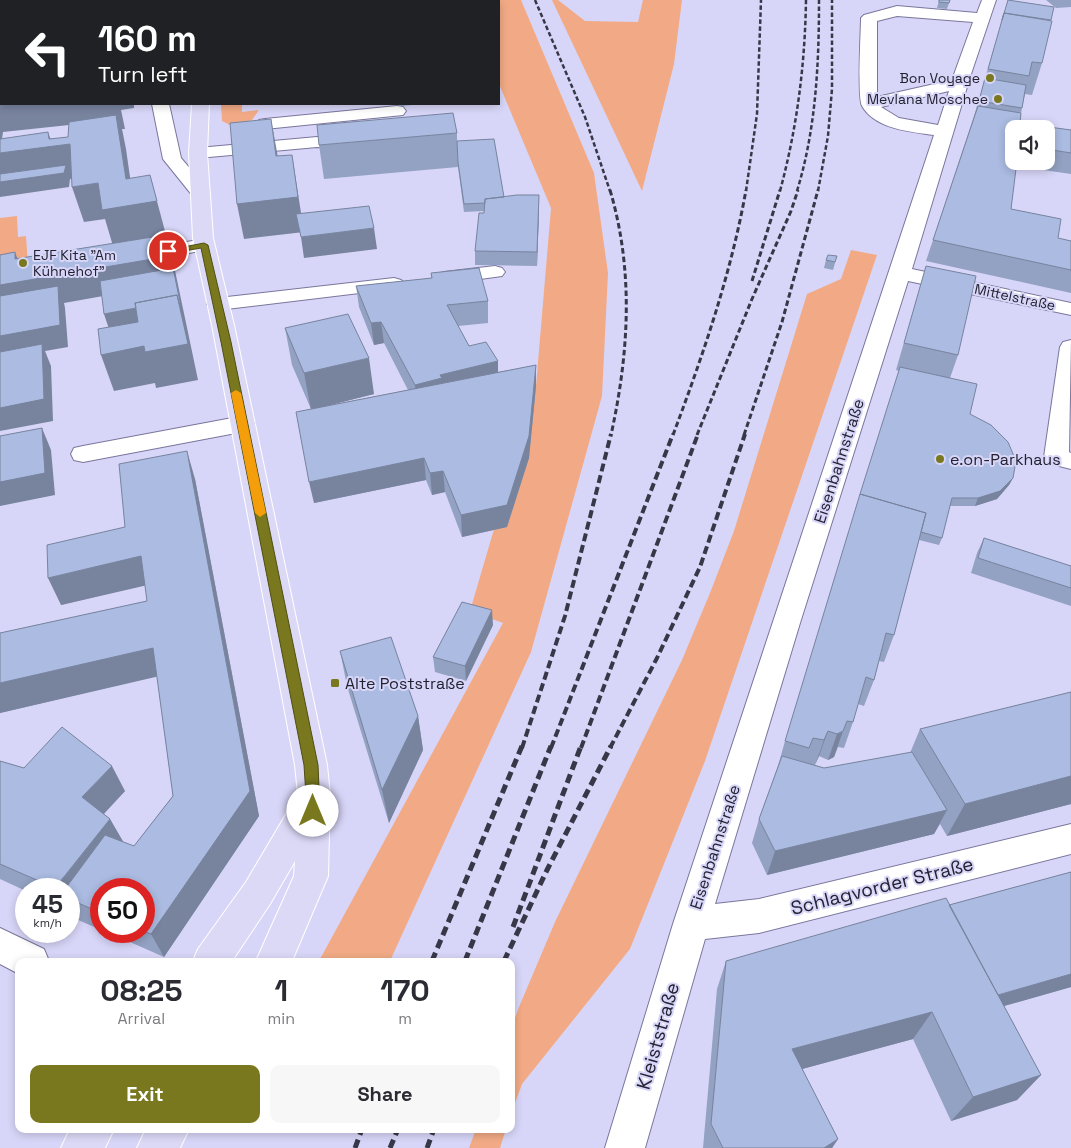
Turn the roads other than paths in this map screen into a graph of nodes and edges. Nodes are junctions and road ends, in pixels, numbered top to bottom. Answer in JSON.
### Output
{"nodes":[{"id":1,"x":464,"y":0,"type":"edge"},
{"id":2,"x":469,"y":0,"type":"edge"},
{"id":3,"x":989,"y":0,"type":"edge"},
{"id":4,"x":982,"y":18,"type":"junction"},
{"id":5,"x":958,"y":84,"type":"junction"},
{"id":6,"x":869,"y":104,"type":"junction"},
{"id":7,"x":160,"y":105,"type":"edge"},
{"id":8,"x":200,"y":105,"type":"edge"},
{"id":9,"x":272,"y":105,"type":"edge"},
{"id":10,"x":397,"y":112,"type":"dead end"},
{"id":11,"x":265,"y":124,"type":"junction"},
{"id":12,"x":944,"y":131,"type":"junction"},
{"id":13,"x":370,"y":144,"type":"edge"},
{"id":14,"x":199,"y":148,"type":"junction"},
{"id":15,"x":199,"y":191,"type":"junction"},
{"id":16,"x":204,"y":245,"type":"junction"},
{"id":17,"x":112,"y":260,"type":"edge"},
{"id":18,"x":495,"y":272,"type":"dead end"},
{"id":19,"x":901,"y":273,"type":"junction"},
{"id":20,"x":218,"y":304,"type":"junction"},
{"id":21,"x":1071,"y":309,"type":"edge"},
{"id":22,"x":1071,"y":347,"type":"edge"},
{"id":23,"x":242,"y":424,"type":"junction"},
{"id":24,"x":83,"y":454,"type":"dead end"},
{"id":25,"x":1071,"y":460,"type":"edge"},
{"id":26,"x":314,"y":795,"type":"junction"},
{"id":27,"x":1071,"y":839,"type":"edge"},
{"id":28,"x":691,"y":924,"type":"junction"},
{"id":29,"x":0,"y":945,"type":"edge"},
{"id":30,"x":26,"y":958,"type":"edge"},
{"id":31,"x":213,"y":958,"type":"edge"},
{"id":32,"x":275,"y":958,"type":"edge"},
{"id":33,"x":91,"y":1133,"type":"edge"},
{"id":34,"x":166,"y":1133,"type":"edge"},
{"id":35,"x":81,"y":1148,"type":"edge"},
{"id":36,"x":157,"y":1148,"type":"edge"},
{"id":37,"x":625,"y":1148,"type":"edge"}],
"edges":[{"from":1,"to":2,"type":"street"},
{"from":3,"to":4,"type":"street","name":"Eisenbahnstraße"},
{"from":4,"to":5,"type":"street","name":"Eisenbahnstraße"},
{"from":4,"to":6,"type":"street"},
{"from":5,"to":6,"type":"street"},
{"from":5,"to":12,"type":"street","name":"Eisenbahnstraße"},
{"from":6,"to":12,"type":"street"},
{"from":7,"to":15,"type":"street"},
{"from":8,"to":14,"type":"main road"},
{"from":9,"to":11,"type":"street"},
{"from":10,"to":11,"type":"street"},
{"from":11,"to":14,"type":"street"},
{"from":12,"to":19,"type":"street","name":"Eisenbahnstraße"},
{"from":13,"to":14,"type":"street"},
{"from":14,"to":15,"type":"main road"},
{"from":15,"to":16,"type":"main road"},
{"from":16,"to":17,"type":"street"},
{"from":16,"to":20,"type":"main road"},
{"from":18,"to":20,"type":"street"},
{"from":19,"to":21,"type":"street","name":"Mittelstraße"},
{"from":19,"to":28,"type":"street","name":"Eisenbahnstraße"},
{"from":20,"to":23,"type":"main road"},
{"from":22,"to":25,"type":"street"},
{"from":23,"to":24,"type":"street"},
{"from":23,"to":26,"type":"main road"},
{"from":26,"to":31,"type":"main road"},
{"from":26,"to":32,"type":"main road"},
{"from":27,"to":28,"type":"street","name":"Schlagvorder Straße"},
{"from":28,"to":37,"type":"street","name":"Kleiststraße"},
{"from":29,"to":30,"type":"street"},
{"from":33,"to":35,"type":"main road"},
{"from":34,"to":36,"type":"main road"}]}
